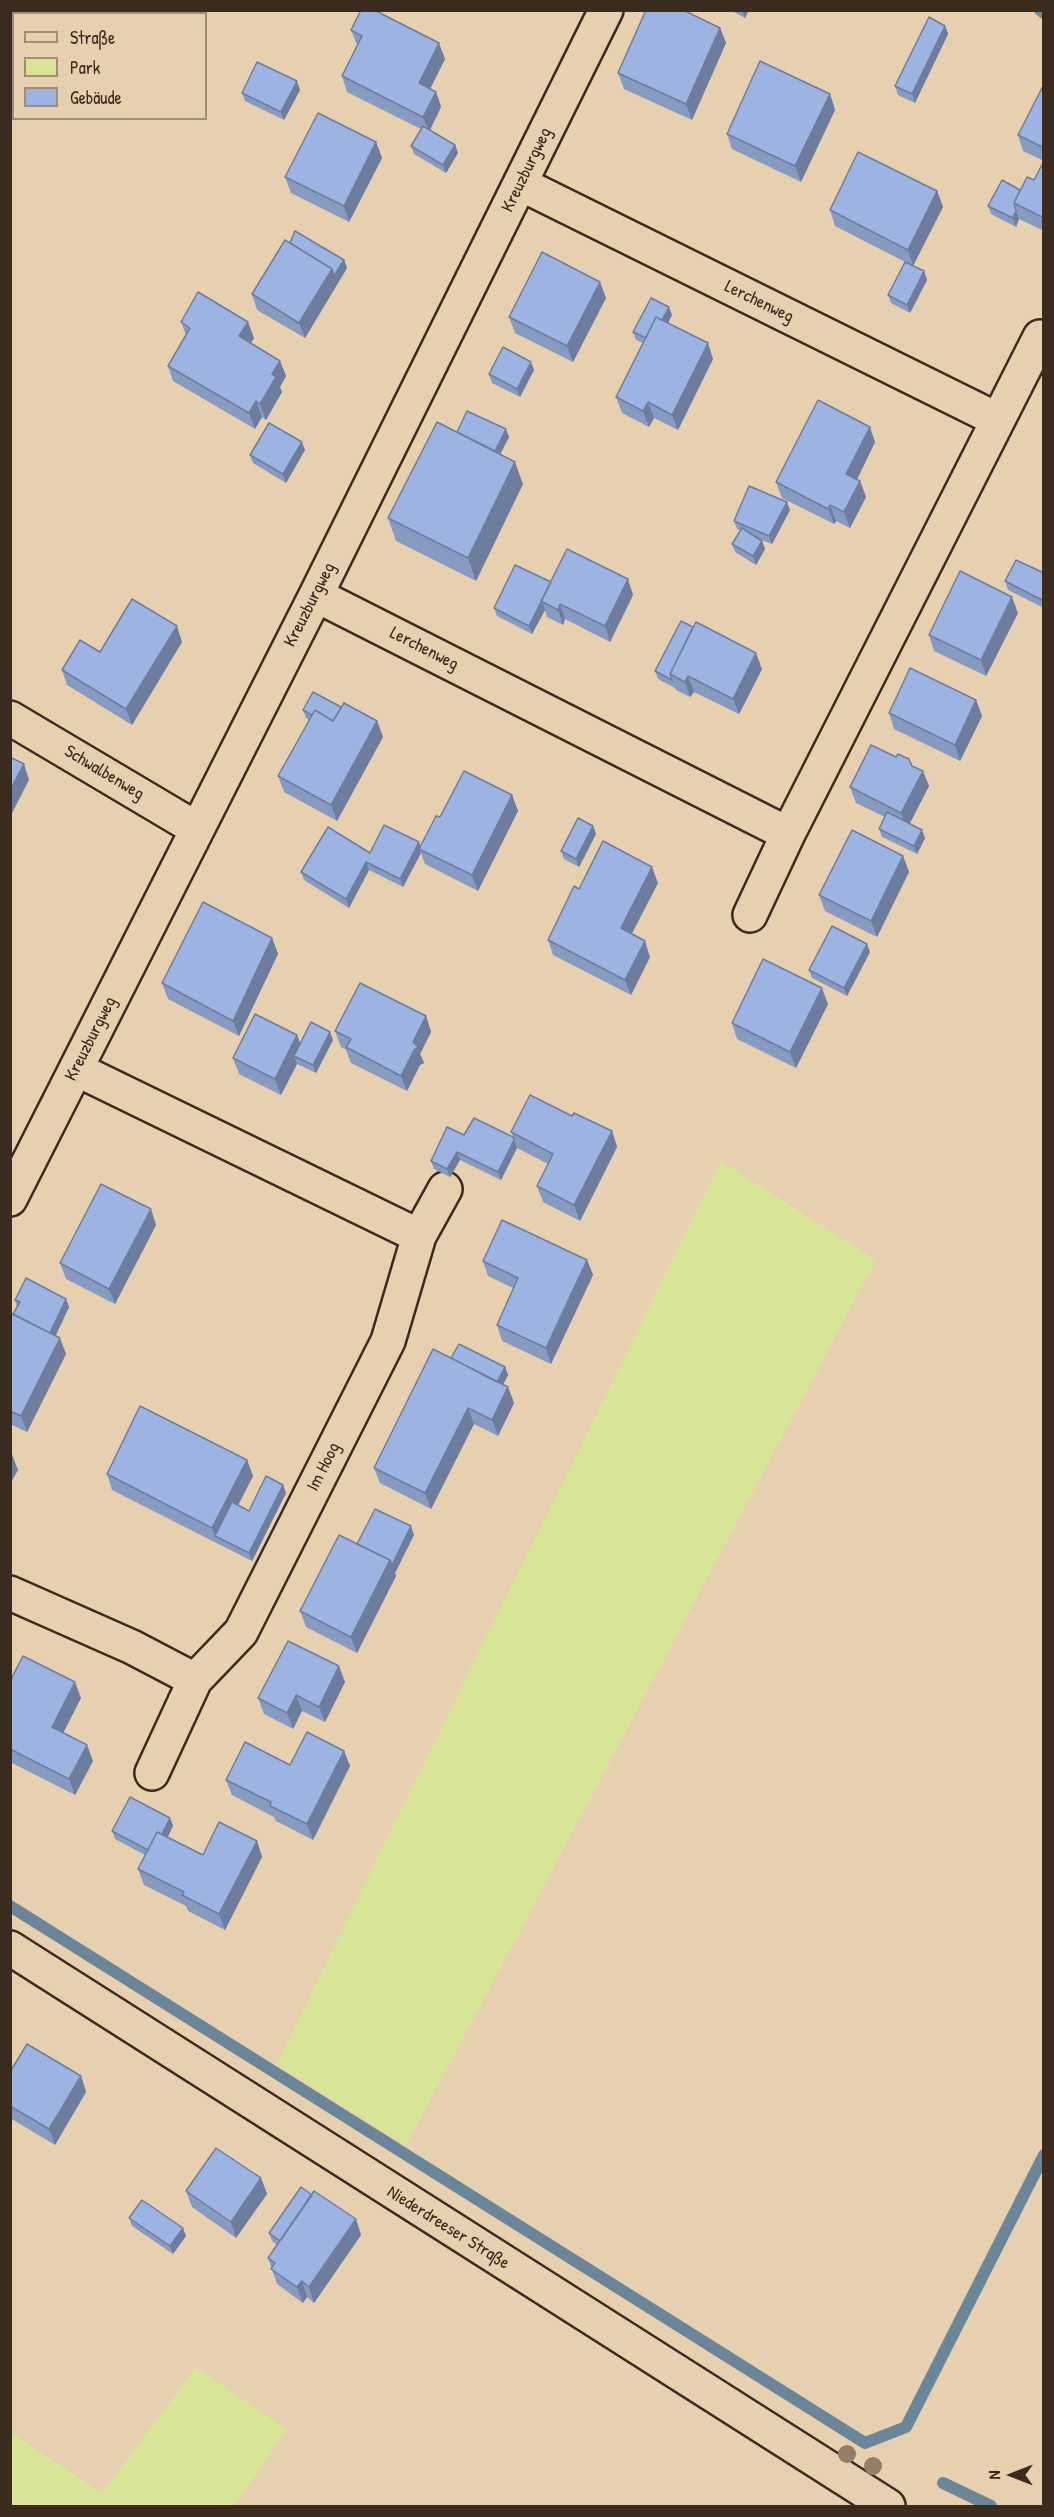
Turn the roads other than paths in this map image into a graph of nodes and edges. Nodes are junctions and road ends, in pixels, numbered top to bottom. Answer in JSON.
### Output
{"nodes":[{"id":1,"x":606,"y":10,"type":"edge"},
{"id":2,"x":520,"y":184,"type":"junction"},
{"id":3,"x":1040,"y":337,"type":"dead end"},
{"id":4,"x":998,"y":420,"type":"junction"},
{"id":5,"x":316,"y":595,"type":"junction"},
{"id":6,"x":10,"y":718,"type":"edge"},
{"id":7,"x":197,"y":829,"type":"junction"},
{"id":8,"x":788,"y":834,"type":"junction"},
{"id":9,"x":750,"y":915,"type":"dead end"},
{"id":10,"x":76,"y":1069,"type":"junction"},
{"id":11,"x":446,"y":1189,"type":"dead end"},
{"id":12,"x":10,"y":1199,"type":"edge"},
{"id":13,"x":420,"y":1236,"type":"junction"},
{"id":14,"x":10,"y":1593,"type":"edge"},
{"id":15,"x":195,"y":1680,"type":"junction"},
{"id":16,"x":152,"y":1773,"type":"dead end"},
{"id":17,"x":10,"y":1948,"type":"edge"},
{"id":18,"x":888,"y":2506,"type":"edge"}],
"edges":[{"from":1,"to":2,"type":"street","name":"Kreuzburgweg"},
{"from":2,"to":4,"type":"street","name":"Lerchenweg"},
{"from":2,"to":5,"type":"street","name":"Kreuzburgweg"},
{"from":3,"to":4,"type":"street"},
{"from":4,"to":8,"type":"street"},
{"from":5,"to":7,"type":"street","name":"Kreuzburgweg"},
{"from":5,"to":8,"type":"street","name":"Lerchenweg"},
{"from":6,"to":7,"type":"street","name":"Schwalbenweg"},
{"from":7,"to":10,"type":"street","name":"Kreuzburgweg"},
{"from":8,"to":9,"type":"street"},
{"from":10,"to":12,"type":"street","name":"Kreuzburgweg"},
{"from":10,"to":13,"type":"street"},
{"from":11,"to":13,"type":"street","name":"Im Hoog"},
{"from":13,"to":15,"type":"street","name":"Im Hoog"},
{"from":14,"to":15,"type":"street"},
{"from":15,"to":16,"type":"street","name":"Im Hoog"},
{"from":17,"to":18,"type":"street","name":"Niederdreeser Straße"}]}
